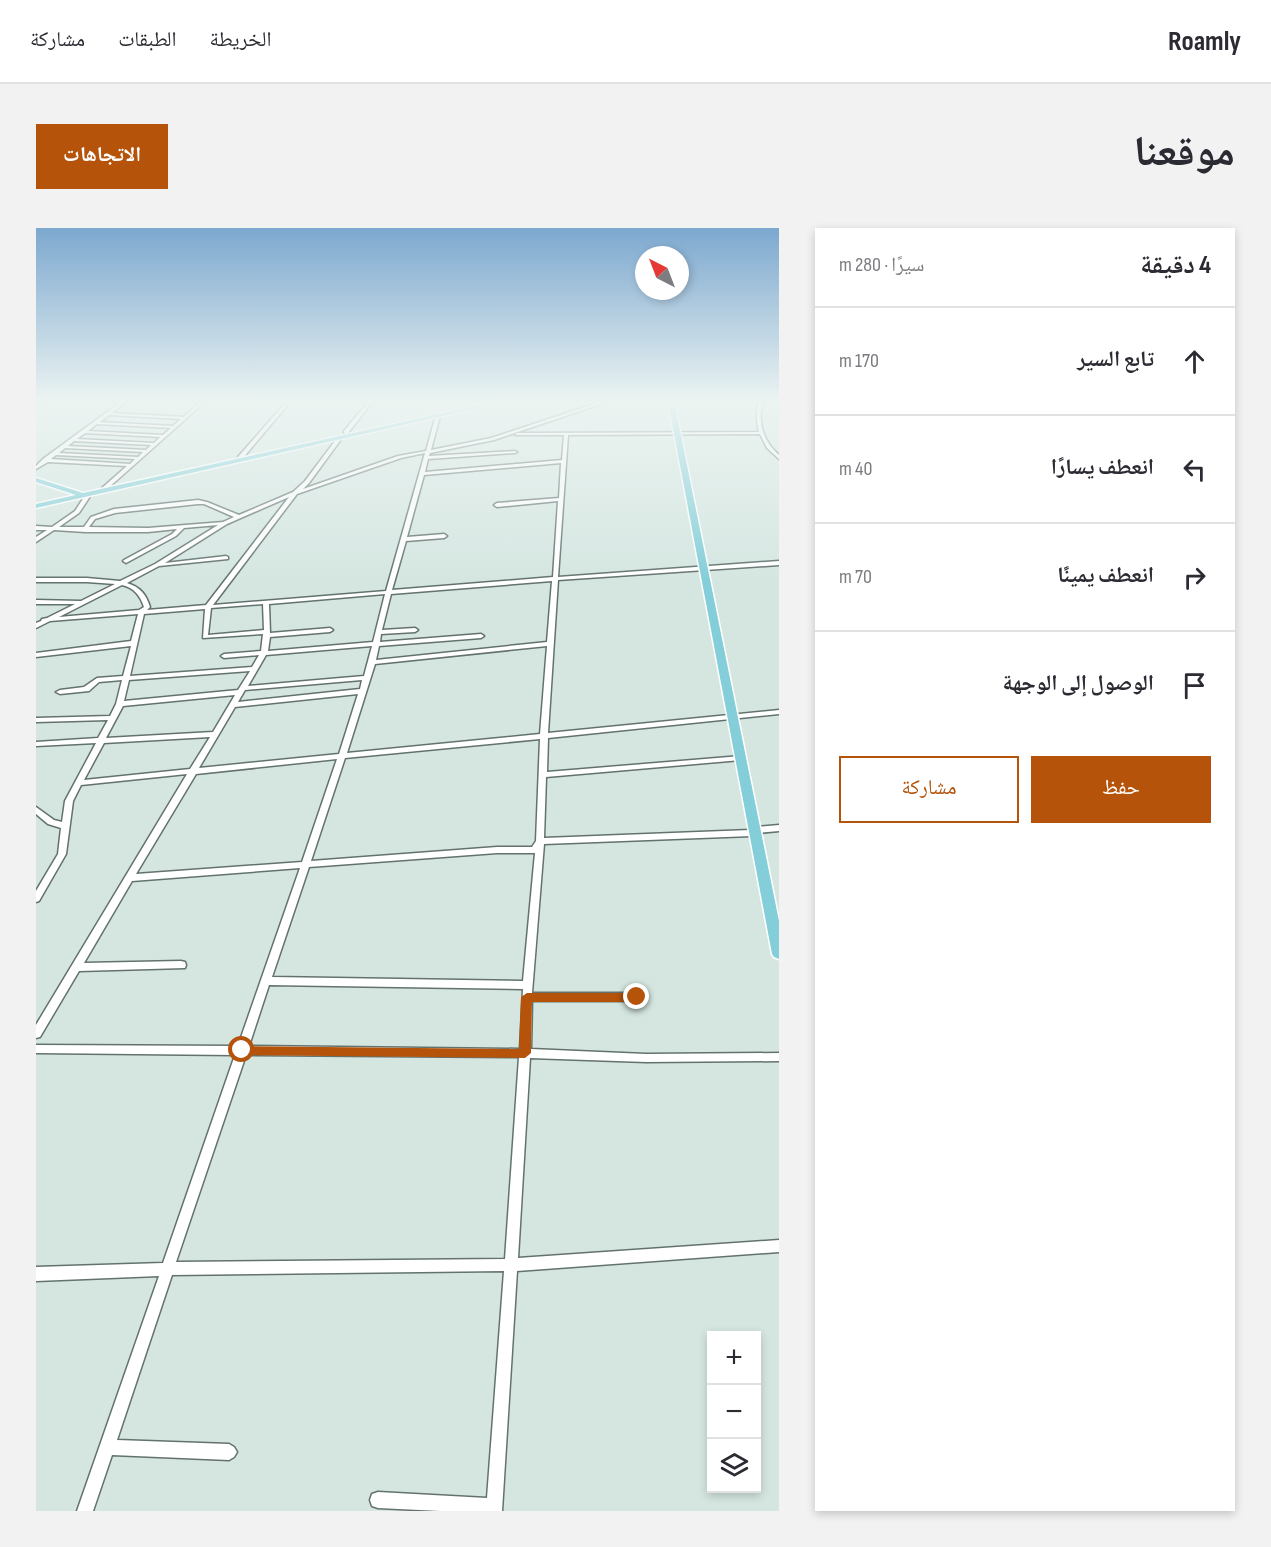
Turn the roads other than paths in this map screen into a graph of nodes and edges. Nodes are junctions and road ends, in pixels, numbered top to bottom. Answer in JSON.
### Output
{"nodes":[{"id":1,"x":60,"y":461,"type":"edge"},
{"id":2,"x":136,"y":461,"type":"edge"},
{"id":3,"x":227,"y":461,"type":"edge"},
{"id":4,"x":235,"y":461,"type":"edge"},
{"id":5,"x":323,"y":461,"type":"edge"},
{"id":6,"x":390,"y":461,"type":"edge"},
{"id":7,"x":426,"y":461,"type":"edge"},
{"id":8,"x":564,"y":461,"type":"joint"},
{"id":9,"x":683,"y":461,"type":"edge"},
{"id":10,"x":131,"y":465,"type":"junction"},
{"id":11,"x":422,"y":474,"type":"junction"},
{"id":12,"x":36,"y":480,"type":"edge"},
{"id":13,"x":105,"y":488,"type":"junction"},
{"id":14,"x":295,"y":493,"type":"junction"},
{"id":15,"x":84,"y":494,"type":"junction"},
{"id":16,"x":561,"y":499,"type":"junction"},
{"id":17,"x":36,"y":505,"type":"edge"},
{"id":18,"x":497,"y":505,"type":"dead end"},
{"id":19,"x":238,"y":517,"type":"junction"},
{"id":20,"x":225,"y":523,"type":"junction"},
{"id":21,"x":36,"y":528,"type":"edge"},
{"id":22,"x":181,"y":528,"type":"junction"},
{"id":23,"x":54,"y":529,"type":"junction"},
{"id":24,"x":85,"y":530,"type":"junction"},
{"id":25,"x":444,"y":536,"type":"dead end"},
{"id":26,"x":405,"y":539,"type":"junction"},
{"id":27,"x":36,"y":540,"type":"edge"},
{"id":28,"x":226,"y":558,"type":"dead end"},
{"id":29,"x":126,"y":561,"type":"dead end"},
{"id":30,"x":779,"y":563,"type":"edge"},
{"id":31,"x":157,"y":565,"type":"junction"},
{"id":32,"x":704,"y":569,"type":"junction"},
{"id":33,"x":554,"y":579,"type":"junction"},
{"id":34,"x":36,"y":580,"type":"edge"},
{"id":35,"x":117,"y":583,"type":"junction"},
{"id":36,"x":389,"y":593,"type":"junction"},
{"id":37,"x":36,"y":602,"type":"edge"},
{"id":38,"x":81,"y":602,"type":"junction"},
{"id":39,"x":266,"y":603,"type":"junction"},
{"id":40,"x":208,"y":607,"type":"junction"},
{"id":41,"x":142,"y":611,"type":"junction"},
{"id":42,"x":44,"y":620,"type":"junction"},
{"id":43,"x":36,"y":626,"type":"edge"},
{"id":44,"x":330,"y":630,"type":"dead end"},
{"id":45,"x":415,"y":630,"type":"dead end"},
{"id":46,"x":379,"y":632,"type":"junction"},
{"id":47,"x":267,"y":634,"type":"junction"},
{"id":48,"x":481,"y":636,"type":"dead end"},
{"id":49,"x":135,"y":643,"type":"junction"},
{"id":50,"x":550,"y":644,"type":"junction"},
{"id":51,"x":375,"y":645,"type":"junction"},
{"id":52,"x":264,"y":653,"type":"junction"},
{"id":53,"x":36,"y":655,"type":"edge"},
{"id":54,"x":224,"y":656,"type":"dead end"},
{"id":55,"x":372,"y":662,"type":"junction"},
{"id":56,"x":254,"y":669,"type":"junction"},
{"id":57,"x":125,"y":678,"type":"junction"},
{"id":58,"x":367,"y":678,"type":"junction"},
{"id":59,"x":243,"y":690,"type":"junction"},
{"id":60,"x":362,"y":691,"type":"junction"},
{"id":61,"x":60,"y":692,"type":"dead end"},
{"id":62,"x":120,"y":704,"type":"junction"},
{"id":63,"x":233,"y":705,"type":"junction"},
{"id":64,"x":779,"y":712,"type":"edge"},
{"id":65,"x":734,"y":716,"type":"junction"},
{"id":66,"x":112,"y":718,"type":"junction"},
{"id":67,"x":36,"y":720,"type":"edge"},
{"id":68,"x":215,"y":734,"type":"junction"},
{"id":69,"x":544,"y":735,"type":"junction"},
{"id":70,"x":102,"y":742,"type":"junction"},
{"id":71,"x":36,"y":744,"type":"edge"},
{"id":72,"x":343,"y":755,"type":"junction"},
{"id":73,"x":741,"y":758,"type":"junction"},
{"id":74,"x":195,"y":770,"type":"junction"},
{"id":75,"x":544,"y":775,"type":"junction"},
{"id":76,"x":79,"y":783,"type":"junction"},
{"id":77,"x":36,"y":810,"type":"edge"},
{"id":78,"x":65,"y":826,"type":"junction"},
{"id":79,"x":779,"y":828,"type":"edge"},
{"id":80,"x":756,"y":830,"type":"junction"},
{"id":81,"x":540,"y":841,"type":"junction"},
{"id":82,"x":305,"y":866,"type":"junction"},
{"id":83,"x":130,"y":878,"type":"junction"},
{"id":84,"x":36,"y":899,"type":"edge"},
{"id":85,"x":776,"y":926,"type":"edge"},
{"id":86,"x":779,"y":954,"type":"edge"},
{"id":87,"x":181,"y":965,"type":"dead end"},
{"id":88,"x":76,"y":967,"type":"junction"},
{"id":89,"x":267,"y":981,"type":"junction"},
{"id":90,"x":528,"y":985,"type":"junction"},
{"id":91,"x":527,"y":997,"type":"junction"},
{"id":92,"x":637,"y":997,"type":"dead end"},
{"id":93,"x":36,"y":1034,"type":"edge"},
{"id":94,"x":36,"y":1049,"type":"edge"},
{"id":95,"x":242,"y":1050,"type":"junction"},
{"id":96,"x":525,"y":1053,"type":"junction"},
{"id":97,"x":779,"y":1057,"type":"edge"},
{"id":98,"x":779,"y":1246,"type":"edge"},
{"id":99,"x":511,"y":1265,"type":"junction"},
{"id":100,"x":166,"y":1269,"type":"junction"},
{"id":101,"x":36,"y":1274,"type":"edge"},
{"id":102,"x":106,"y":1447,"type":"junction"},
{"id":103,"x":229,"y":1452,"type":"dead end"},
{"id":104,"x":378,"y":1500,"type":"dead end"},
{"id":105,"x":494,"y":1509,"type":"edge"},
{"id":106,"x":85,"y":1511,"type":"edge"}],
"edges":[{"from":1,"to":10,"type":"street"},
{"from":2,"to":10,"type":"street"},
{"from":3,"to":13,"type":"main road"},
{"from":4,"to":15,"type":"main road"},
{"from":5,"to":14,"type":"street"},
{"from":6,"to":14,"type":"street"},
{"from":7,"to":11,"type":"street"},
{"from":8,"to":11,"type":"street"},
{"from":8,"to":16,"type":"street"},
{"from":9,"to":32,"type":"main road"},
{"from":10,"to":13,"type":"street"},
{"from":11,"to":26,"type":"street"},
{"from":12,"to":15,"type":"main road"},
{"from":13,"to":15,"type":"main road"},
{"from":14,"to":19,"type":"street"},
{"from":14,"to":40,"type":"street"},
{"from":15,"to":17,"type":"main road"},
{"from":15,"to":23,"type":"street"},
{"from":16,"to":18,"type":"street"},
{"from":16,"to":33,"type":"street"},
{"from":19,"to":20,"type":"street"},
{"from":19,"to":24,"type":"street"},
{"from":20,"to":22,"type":"street"},
{"from":20,"to":31,"type":"street"},
{"from":21,"to":23,"type":"street"},
{"from":22,"to":24,"type":"street"},
{"from":22,"to":29,"type":"street"},
{"from":23,"to":24,"type":"street"},
{"from":23,"to":27,"type":"street"},
{"from":25,"to":26,"type":"street"},
{"from":26,"to":36,"type":"street"},
{"from":28,"to":31,"type":"street"},
{"from":30,"to":32,"type":"street"},
{"from":31,"to":35,"type":"street"},
{"from":32,"to":33,"type":"street"},
{"from":32,"to":65,"type":"main road"},
{"from":33,"to":36,"type":"street"},
{"from":33,"to":50,"type":"street"},
{"from":34,"to":35,"type":"street"},
{"from":35,"to":38,"type":"street"},
{"from":35,"to":41,"type":"street"},
{"from":36,"to":39,"type":"street"},
{"from":36,"to":46,"type":"street"},
{"from":37,"to":38,"type":"street"},
{"from":38,"to":42,"type":"street"},
{"from":39,"to":40,"type":"street"},
{"from":39,"to":47,"type":"street"},
{"from":40,"to":41,"type":"street"},
{"from":40,"to":47,"type":"street"},
{"from":41,"to":42,"type":"street"},
{"from":41,"to":49,"type":"street"},
{"from":42,"to":43,"type":"street"},
{"from":44,"to":47,"type":"street"},
{"from":45,"to":46,"type":"street"},
{"from":46,"to":51,"type":"street"},
{"from":47,"to":52,"type":"street"},
{"from":48,"to":51,"type":"street"},
{"from":49,"to":53,"type":"street"},
{"from":49,"to":57,"type":"street"},
{"from":50,"to":55,"type":"street"},
{"from":50,"to":69,"type":"street"},
{"from":51,"to":52,"type":"street"},
{"from":51,"to":55,"type":"street"},
{"from":52,"to":54,"type":"street"},
{"from":52,"to":56,"type":"street"},
{"from":55,"to":58,"type":"street"},
{"from":56,"to":57,"type":"street"},
{"from":56,"to":59,"type":"street"},
{"from":57,"to":61,"type":"street"},
{"from":57,"to":62,"type":"street"},
{"from":58,"to":59,"type":"street"},
{"from":58,"to":60,"type":"street"},
{"from":59,"to":62,"type":"street"},
{"from":59,"to":63,"type":"street"},
{"from":60,"to":63,"type":"street"},
{"from":60,"to":72,"type":"street"},
{"from":62,"to":66,"type":"street"},
{"from":63,"to":68,"type":"street"},
{"from":64,"to":65,"type":"street"},
{"from":65,"to":69,"type":"street"},
{"from":65,"to":73,"type":"main road"},
{"from":66,"to":67,"type":"street"},
{"from":66,"to":70,"type":"street"},
{"from":68,"to":70,"type":"street"},
{"from":68,"to":74,"type":"street"},
{"from":69,"to":72,"type":"street"},
{"from":69,"to":75,"type":"street"},
{"from":70,"to":71,"type":"street"},
{"from":70,"to":76,"type":"street"},
{"from":72,"to":74,"type":"street"},
{"from":72,"to":82,"type":"street"},
{"from":73,"to":75,"type":"street"},
{"from":73,"to":80,"type":"main road"},
{"from":74,"to":76,"type":"street"},
{"from":74,"to":83,"type":"street"},
{"from":75,"to":81,"type":"street"},
{"from":76,"to":78,"type":"street"},
{"from":77,"to":78,"type":"street"},
{"from":78,"to":84,"type":"street"},
{"from":79,"to":80,"type":"street"},
{"from":80,"to":81,"type":"street"},
{"from":80,"to":85,"type":"main road"},
{"from":81,"to":82,"type":"street"},
{"from":81,"to":90,"type":"street"},
{"from":82,"to":83,"type":"street"},
{"from":82,"to":89,"type":"street"},
{"from":83,"to":88,"type":"street"},
{"from":85,"to":86,"type":"main road"},
{"from":87,"to":88,"type":"street"},
{"from":88,"to":93,"type":"street"},
{"from":89,"to":90,"type":"street"},
{"from":89,"to":95,"type":"street"},
{"from":90,"to":91,"type":"street"},
{"from":91,"to":92,"type":"street"},
{"from":91,"to":96,"type":"street"},
{"from":94,"to":95,"type":"street"},
{"from":95,"to":96,"type":"street"},
{"from":95,"to":100,"type":"street"},
{"from":96,"to":97,"type":"street"},
{"from":96,"to":99,"type":"street"},
{"from":98,"to":99,"type":"street"},
{"from":99,"to":100,"type":"street"},
{"from":99,"to":105,"type":"street"},
{"from":100,"to":101,"type":"street"},
{"from":100,"to":102,"type":"street"},
{"from":102,"to":103,"type":"street"},
{"from":102,"to":106,"type":"street"},
{"from":104,"to":105,"type":"street"}]}
